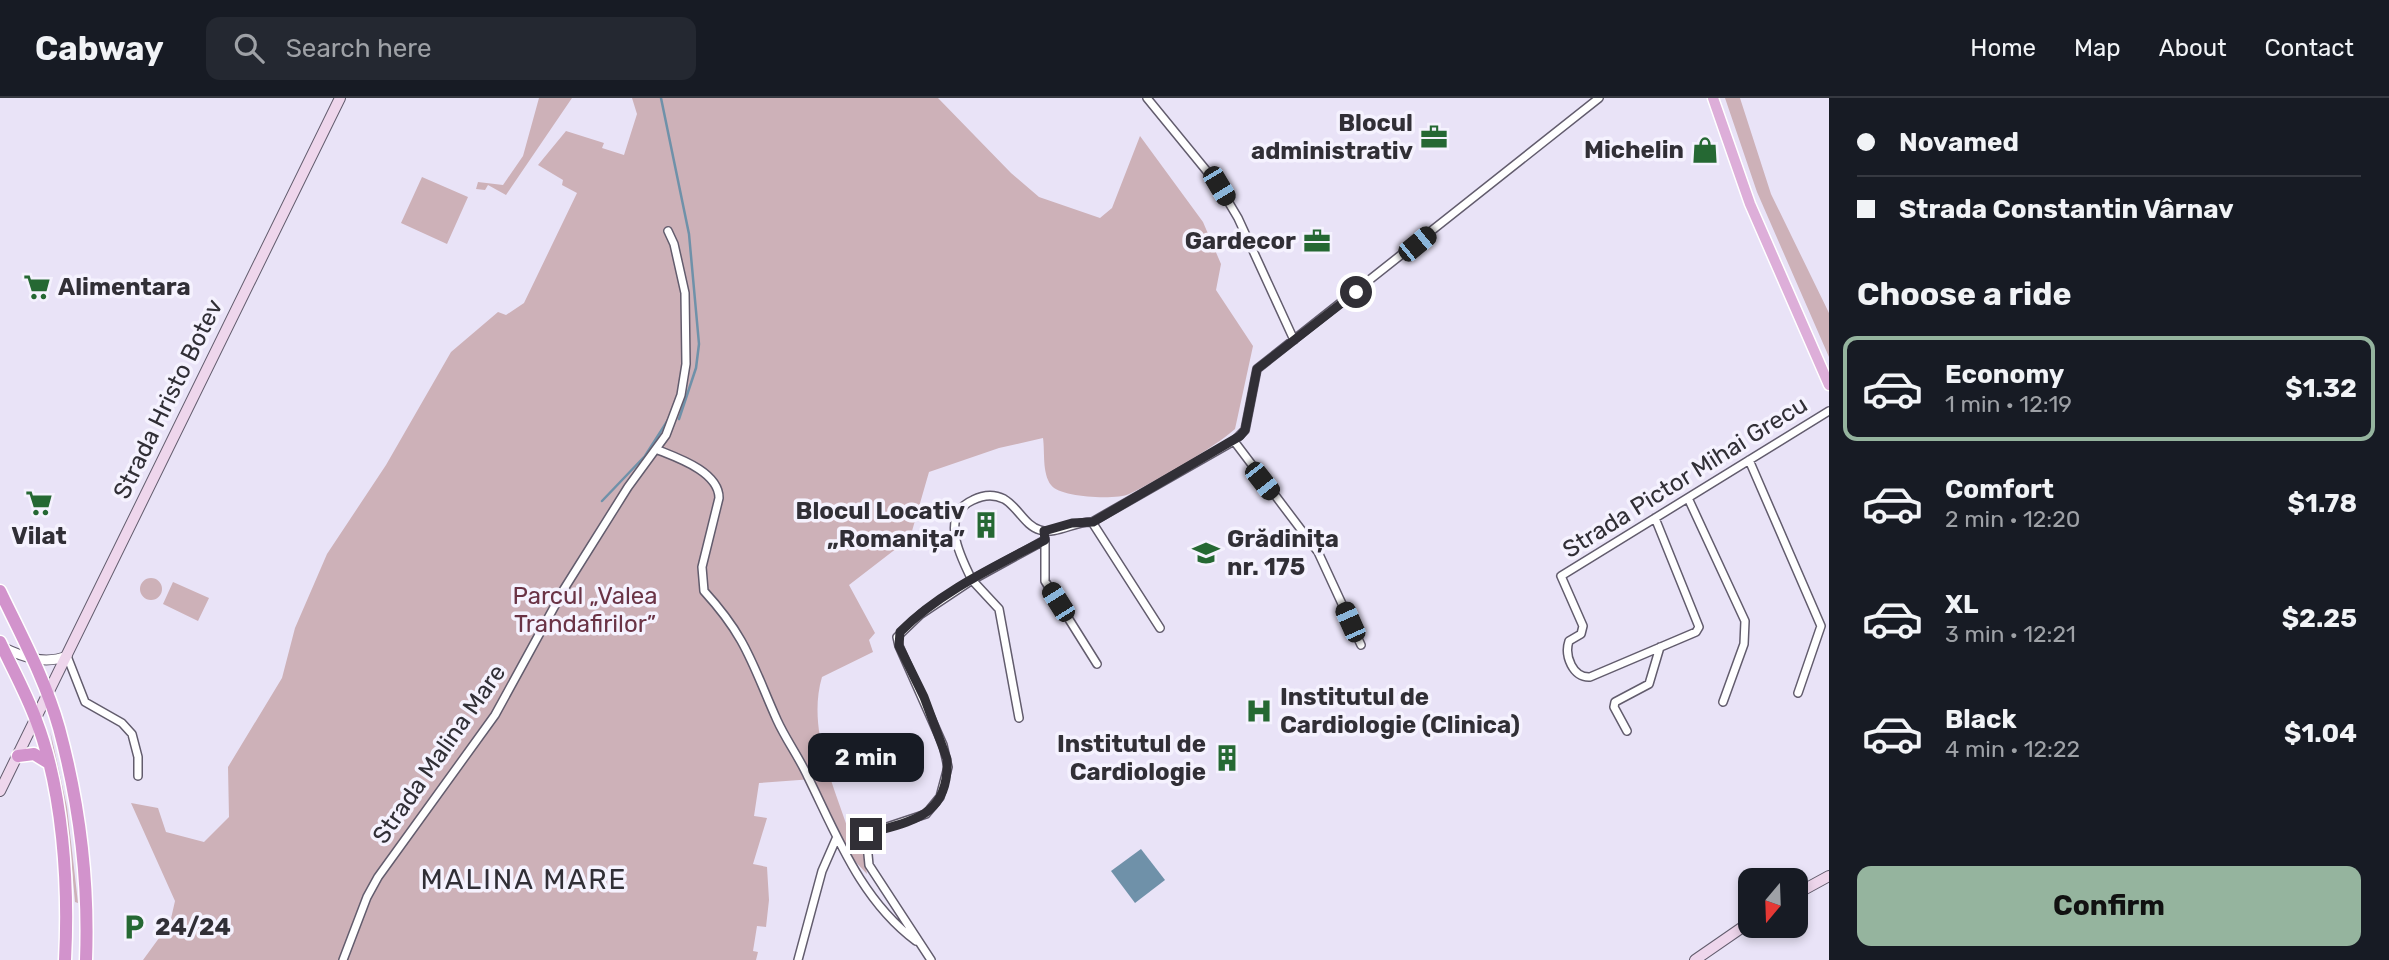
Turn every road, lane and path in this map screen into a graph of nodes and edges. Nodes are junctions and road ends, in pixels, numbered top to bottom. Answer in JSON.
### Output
{"nodes":[{"id":1,"x":340,"y":98,"type":"edge"},
{"id":2,"x":1147,"y":98,"type":"edge"},
{"id":3,"x":1599,"y":98,"type":"edge"},
{"id":4,"x":1713,"y":98,"type":"edge"},
{"id":5,"x":668,"y":232,"type":"dead end"},
{"id":6,"x":1294,"y":340,"type":"junction"},
{"id":7,"x":1829,"y":385,"type":"edge"},
{"id":8,"x":1829,"y":411,"type":"edge"},
{"id":9,"x":1234,"y":441,"type":"junction"},
{"id":10,"x":658,"y":450,"type":"junction"},
{"id":11,"x":1749,"y":460,"type":"junction"},
{"id":12,"x":1688,"y":498,"type":"junction"},
{"id":13,"x":1655,"y":518,"type":"junction"},
{"id":14,"x":1093,"y":522,"type":"junction"},
{"id":15,"x":1044,"y":531,"type":"junction"},
{"id":16,"x":1045,"y":540,"type":"junction"},
{"id":17,"x":972,"y":580,"type":"junction"},
{"id":18,"x":0,"y":591,"type":"edge"},
{"id":19,"x":1160,"y":628,"type":"dead end"},
{"id":20,"x":1,"y":645,"type":"edge"},
{"id":21,"x":1361,"y":645,"type":"dead end"},
{"id":22,"x":1660,"y":647,"type":"junction"},
{"id":23,"x":66,"y":656,"type":"junction"},
{"id":24,"x":32,"y":659,"type":"junction"},
{"id":25,"x":1097,"y":664,"type":"dead end"},
{"id":26,"x":1798,"y":693,"type":"dead end"},
{"id":27,"x":48,"y":696,"type":"junction"},
{"id":28,"x":1724,"y":702,"type":"dead end"},
{"id":29,"x":1019,"y":718,"type":"dead end"},
{"id":30,"x":36,"y":720,"type":"junction"},
{"id":31,"x":1628,"y":731,"type":"dead end"},
{"id":32,"x":18,"y":756,"type":"junction"},
{"id":33,"x":47,"y":762,"type":"junction"},
{"id":34,"x":138,"y":776,"type":"dead end"},
{"id":35,"x":0,"y":791,"type":"edge"},
{"id":36,"x":836,"y":839,"type":"junction"},
{"id":37,"x":1829,"y":876,"type":"edge"},
{"id":38,"x":1808,"y":887,"type":"edge"},
{"id":39,"x":1738,"y":930,"type":"edge"},
{"id":40,"x":922,"y":946,"type":"junction"},
{"id":41,"x":343,"y":959,"type":"edge"},
{"id":42,"x":65,"y":960,"type":"edge"},
{"id":43,"x":86,"y":960,"type":"edge"},
{"id":44,"x":798,"y":960,"type":"edge"},
{"id":45,"x":931,"y":960,"type":"edge"},
{"id":46,"x":1695,"y":960,"type":"edge"}],
"edges":[{"from":1,"to":23,"type":"main road","name":"Strada Hristo Botev"},
{"from":2,"to":6,"type":"street"},
{"from":3,"to":6,"type":"street"},
{"from":4,"to":7,"type":"main road"},
{"from":5,"to":10,"type":"street","name":"Strada Malina Mare"},
{"from":6,"to":9,"type":"street"},
{"from":8,"to":11,"type":"street","name":"Strada Pictor Mihai Grecu"},
{"from":9,"to":14,"type":"street"},
{"from":9,"to":21,"type":"street"},
{"from":10,"to":36,"type":"street"},
{"from":10,"to":41,"type":"street","name":"Strada Malina Mare"},
{"from":11,"to":12,"type":"street","name":"Strada Pictor Mihai Grecu"},
{"from":11,"to":26,"type":"street"},
{"from":12,"to":13,"type":"street","name":"Strada Pictor Mihai Grecu"},
{"from":12,"to":28,"type":"street"},
{"from":13,"to":22,"type":"street"},
{"from":13,"to":22,"type":"street","name":"Strada Pictor Mihai Grecu"},
{"from":14,"to":15,"type":"street"},
{"from":14,"to":19,"type":"street"},
{"from":15,"to":16,"type":"street"},
{"from":15,"to":17,"type":"street"},
{"from":16,"to":17,"type":"street"},
{"from":16,"to":25,"type":"street"},
{"from":17,"to":29,"type":"street"},
{"from":17,"to":40,"type":"street"},
{"from":18,"to":24,"type":"highway"},
{"from":20,"to":24,"type":"street"},
{"from":20,"to":30,"type":"highway"},
{"from":22,"to":31,"type":"street"},
{"from":23,"to":24,"type":"street"},
{"from":23,"to":27,"type":"main road","name":"Strada Hristo Botev"},
{"from":23,"to":34,"type":"street"},
{"from":24,"to":27,"type":"highway"},
{"from":27,"to":30,"type":"main road","name":"Strada Hristo Botev"},
{"from":27,"to":43,"type":"highway"},
{"from":30,"to":32,"type":"main road","name":"Strada Hristo Botev"},
{"from":30,"to":33,"type":"highway"},
{"from":32,"to":33,"type":"highway"},
{"from":32,"to":35,"type":"main road","name":"Strada Hristo Botev"},
{"from":33,"to":42,"type":"highway"},
{"from":36,"to":40,"type":"street"},
{"from":36,"to":44,"type":"street"},
{"from":37,"to":38,"type":"main road"},
{"from":39,"to":46,"type":"main road"},
{"from":40,"to":45,"type":"street"}]}
